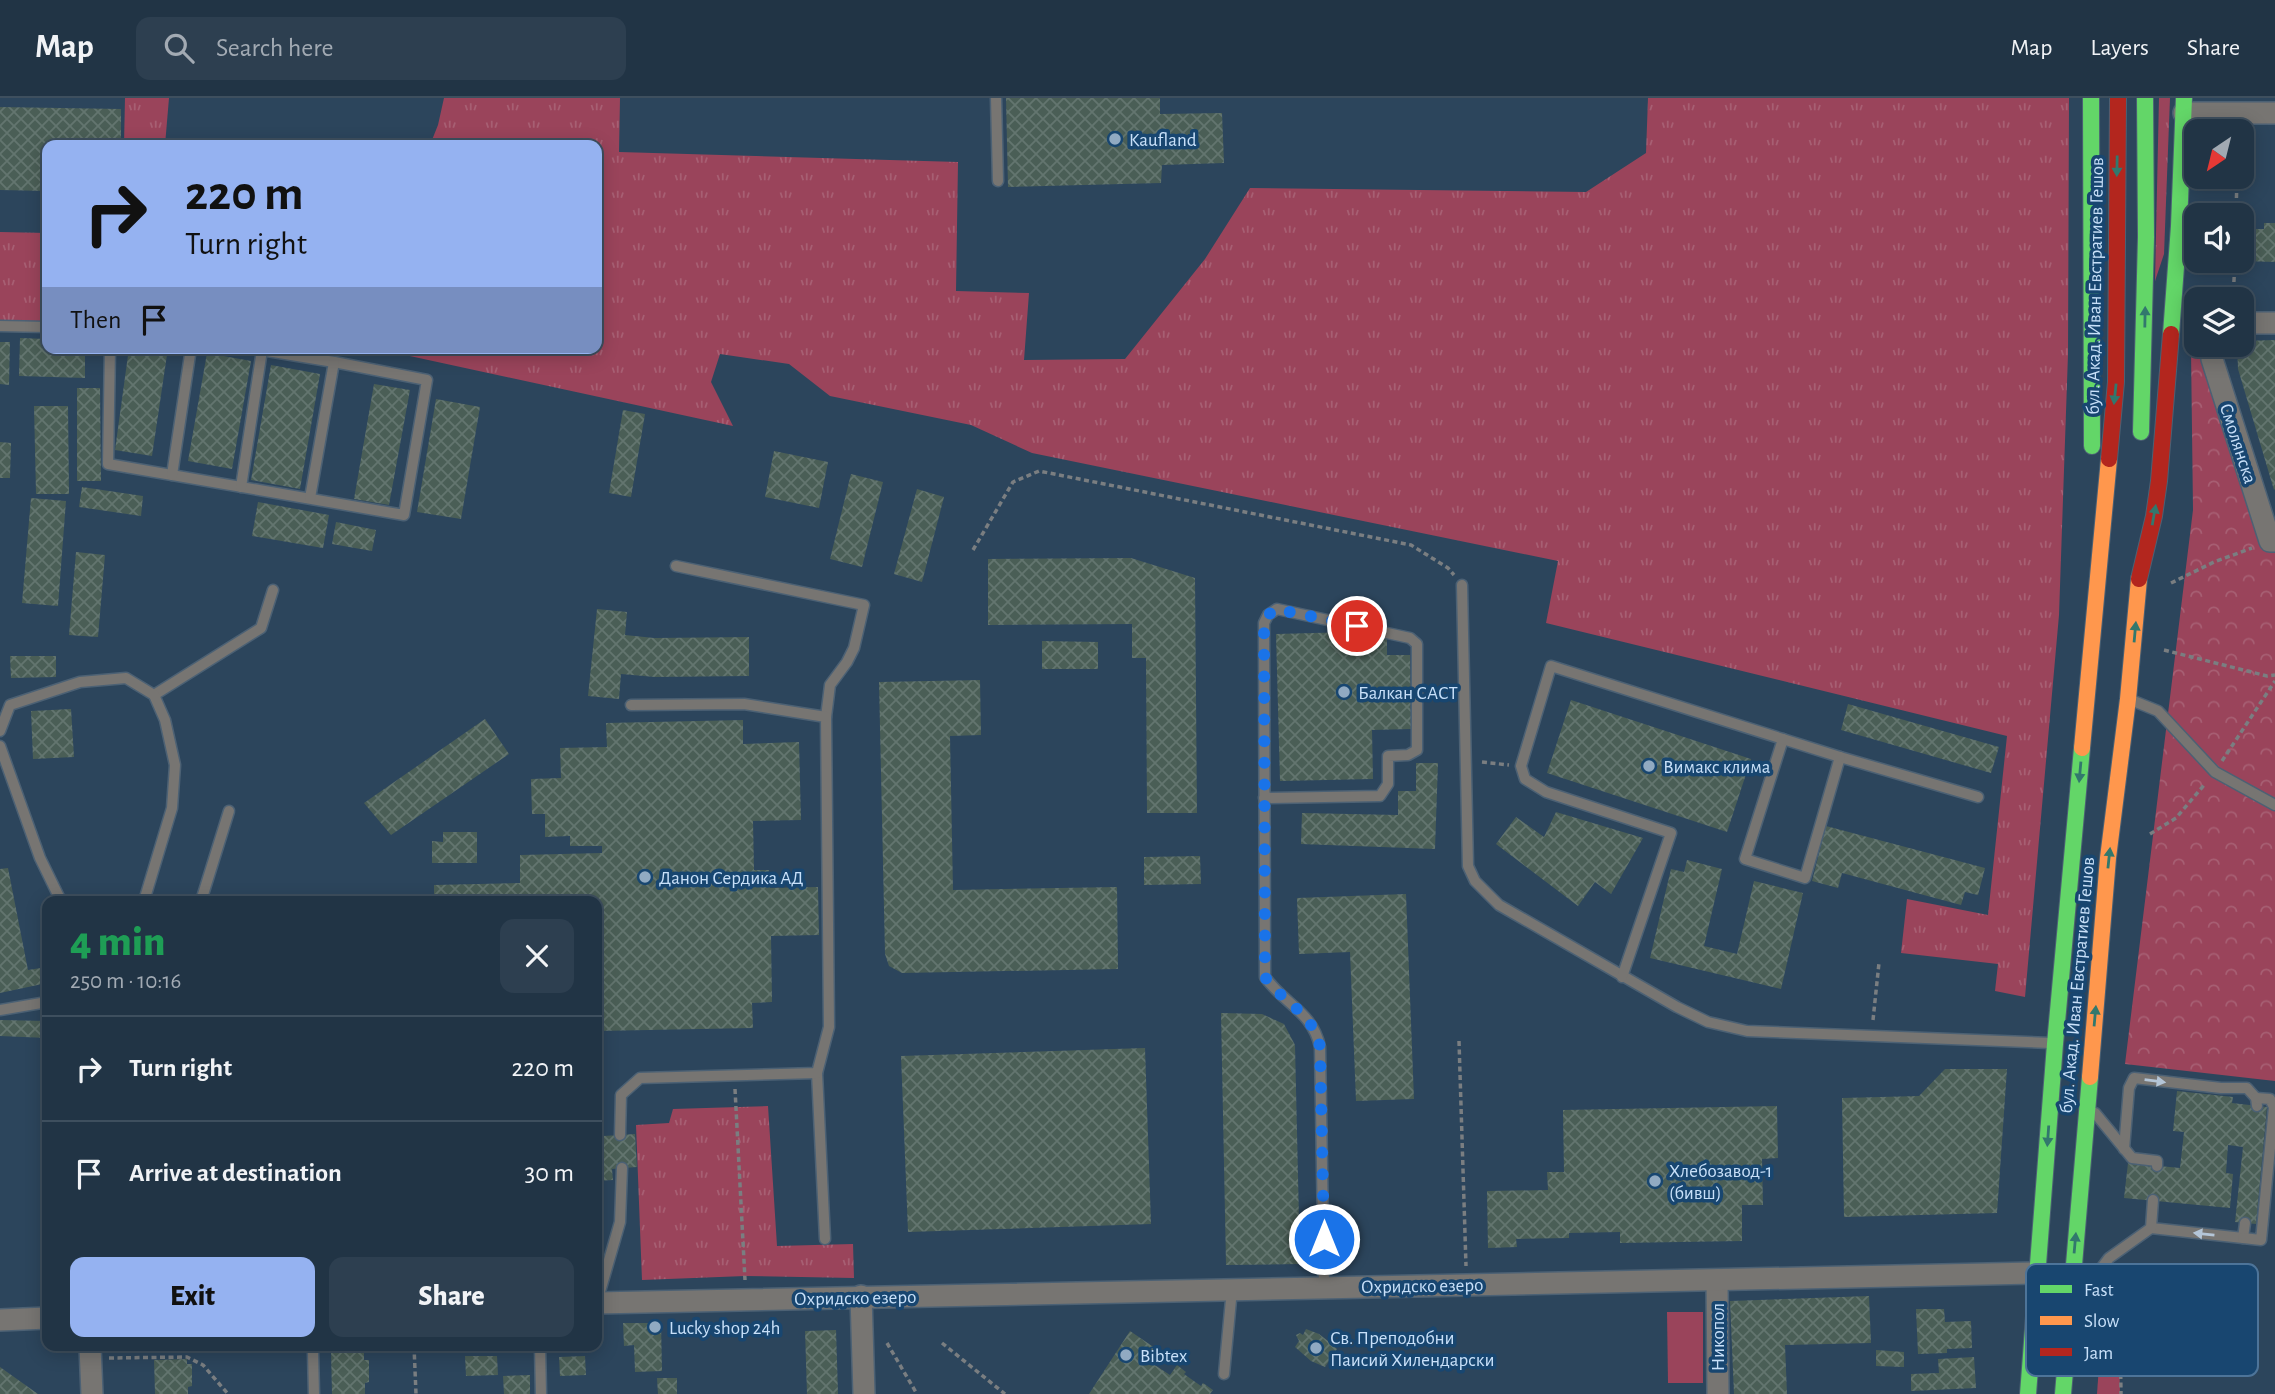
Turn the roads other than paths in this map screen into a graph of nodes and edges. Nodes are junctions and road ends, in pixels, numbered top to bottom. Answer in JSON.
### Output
{"nodes":[{"id":1,"x":996,"y":98,"type":"edge"},
{"id":2,"x":2091,"y":98,"type":"edge"},
{"id":3,"x":2118,"y":98,"type":"edge"},
{"id":4,"x":2144,"y":98,"type":"edge"},
{"id":5,"x":2184,"y":105,"type":"edge"},
{"id":6,"x":2275,"y":113,"type":"edge"},
{"id":7,"x":999,"y":181,"type":"dead end"},
{"id":8,"x":2254,"y":323,"type":"edge"},
{"id":9,"x":2275,"y":323,"type":"edge"},
{"id":10,"x":0,"y":326,"type":"edge"},
{"id":11,"x":42,"y":327,"type":"edge"},
{"id":12,"x":110,"y":354,"type":"edge"},
{"id":13,"x":190,"y":354,"type":"edge"},
{"id":14,"x":262,"y":354,"type":"edge"},
{"id":15,"x":282,"y":354,"type":"edge"},
{"id":16,"x":2212,"y":357,"type":"edge"},
{"id":17,"x":334,"y":362,"type":"junction"},
{"id":18,"x":2140,"y":454,"type":"dead end"},
{"id":19,"x":172,"y":475,"type":"junction"},
{"id":20,"x":241,"y":487,"type":"junction"},
{"id":21,"x":310,"y":498,"type":"junction"},
{"id":22,"x":2137,"y":518,"type":"dead end"},
{"id":23,"x":2273,"y":541,"type":"edge"},
{"id":24,"x":676,"y":566,"type":"dead end"},
{"id":25,"x":2140,"y":581,"type":"junction"},
{"id":26,"x":1462,"y":585,"type":"road end"},
{"id":27,"x":273,"y":590,"type":"dead end"},
{"id":28,"x":2095,"y":599,"type":"junction"},
{"id":29,"x":154,"y":695,"type":"junction"},
{"id":30,"x":2128,"y":699,"type":"junction"},
{"id":31,"x":631,"y":705,"type":"dead end"},
{"id":32,"x":825,"y":717,"type":"junction"},
{"id":33,"x":0,"y":731,"type":"edge"},
{"id":34,"x":1783,"y":739,"type":"junction"},
{"id":35,"x":0,"y":746,"type":"edge"},
{"id":36,"x":1840,"y":757,"type":"junction"},
{"id":37,"x":1978,"y":797,"type":"dead end"},
{"id":38,"x":1264,"y":798,"type":"junction"},
{"id":39,"x":2275,"y":804,"type":"edge"},
{"id":40,"x":229,"y":811,"type":"dead end"},
{"id":41,"x":59,"y":896,"type":"edge"},
{"id":42,"x":146,"y":896,"type":"edge"},
{"id":43,"x":203,"y":896,"type":"edge"},
{"id":44,"x":1622,"y":977,"type":"junction"},
{"id":45,"x":42,"y":1003,"type":"edge"},
{"id":46,"x":0,"y":1010,"type":"edge"},
{"id":47,"x":2056,"y":1044,"type":"junction"},
{"id":48,"x":817,"y":1073,"type":"junction"},
{"id":49,"x":2087,"y":1102,"type":"junction"},
{"id":50,"x":620,"y":1135,"type":"dead end"},
{"id":51,"x":2124,"y":1149,"type":"junction"},
{"id":52,"x":2157,"y":1166,"type":"dead end"},
{"id":53,"x":621,"y":1168,"type":"dead end"},
{"id":54,"x":2153,"y":1200,"type":"dead end"},
{"id":55,"x":2245,"y":1223,"type":"dead end"},
{"id":56,"x":2151,"y":1228,"type":"junction"},
{"id":57,"x":2243,"y":1238,"type":"junction"},
{"id":58,"x":825,"y":1239,"type":"dead end"},
{"id":59,"x":2039,"y":1264,"type":"edge"},
{"id":60,"x":2074,"y":1264,"type":"edge"},
{"id":61,"x":2104,"y":1264,"type":"edge"},
{"id":62,"x":2026,"y":1273,"type":"edge"},
{"id":63,"x":1717,"y":1280,"type":"junction"},
{"id":64,"x":602,"y":1285,"type":"edge"},
{"id":65,"x":1324,"y":1287,"type":"junction"},
{"id":66,"x":1232,"y":1289,"type":"junction"},
{"id":67,"x":861,"y":1296,"type":"junction"},
{"id":68,"x":602,"y":1303,"type":"edge"},
{"id":69,"x":42,"y":1318,"type":"edge"},
{"id":70,"x":0,"y":1320,"type":"edge"},
{"id":71,"x":540,"y":1351,"type":"edge"},
{"id":72,"x":91,"y":1352,"type":"edge"},
{"id":73,"x":313,"y":1352,"type":"dead end"},
{"id":74,"x":1224,"y":1374,"type":"dead end"},
{"id":75,"x":2029,"y":1376,"type":"edge"},
{"id":76,"x":2065,"y":1376,"type":"edge"},
{"id":77,"x":92,"y":1394,"type":"edge"},
{"id":78,"x":314,"y":1394,"type":"edge"},
{"id":79,"x":541,"y":1394,"type":"edge"},
{"id":80,"x":864,"y":1394,"type":"edge"},
{"id":81,"x":1717,"y":1394,"type":"edge"},
{"id":82,"x":2028,"y":1394,"type":"edge"},
{"id":83,"x":2063,"y":1394,"type":"edge"}],
"edges":[{"from":1,"to":7,"type":"lane"},
{"from":2,"to":28,"type":"main road","name":"бул. Акад. Иван Евстратиев Гешов"},
{"from":3,"to":28,"type":"main road","name":"бул. Акад. Иван Евстратиев Гешов","one_way":true},
{"from":18,"to":4,"type":"main road","one_way":true},
{"from":5,"to":6,"type":"street"},
{"from":25,"to":5,"type":"main road","name":"бул. Акад. Иван Евстратиев Гешов","one_way":true},
{"from":8,"to":9,"type":"street"},
{"from":10,"to":11,"type":"lane"},
{"from":12,"to":19,"type":"lane"},
{"from":13,"to":19,"type":"lane"},
{"from":14,"to":20,"type":"lane"},
{"from":15,"to":17,"type":"lane"},
{"from":16,"to":23,"type":"street","name":"Смолянска"},
{"from":17,"to":21,"type":"lane"},
{"from":17,"to":21,"type":"lane"},
{"from":19,"to":20,"type":"lane"},
{"from":20,"to":21,"type":"lane"},
{"from":22,"to":25,"type":"main road","name":"бул. Акад. Иван Евстратиев Гешов"},
{"from":24,"to":32,"type":"lane"},
{"from":30,"to":25,"type":"main road","name":"бул. Акад. Иван Евстратиев Гешов","one_way":true},
{"from":26,"to":44,"type":"lane"},
{"from":27,"to":29,"type":"lane"},
{"from":28,"to":47,"type":"main road","name":"бул. Акад. Иван Евстратиев Гешов","one_way":true},
{"from":29,"to":33,"type":"lane"},
{"from":29,"to":42,"type":"lane"},
{"from":30,"to":39,"type":"lane"},
{"from":49,"to":30,"type":"main road","name":"бул. Акад. Иван Евстратиев Гешов","one_way":true},
{"from":31,"to":32,"type":"lane"},
{"from":32,"to":48,"type":"lane"},
{"from":34,"to":36,"type":"lane"},
{"from":34,"to":36,"type":"lane"},
{"from":34,"to":44,"type":"lane"},
{"from":35,"to":41,"type":"lane"},
{"from":36,"to":37,"type":"lane"},
{"from":38,"to":38,"type":"lane"},
{"from":38,"to":65,"type":"lane"},
{"from":40,"to":43,"type":"lane"},
{"from":44,"to":47,"type":"lane"},
{"from":45,"to":46,"type":"lane"},
{"from":47,"to":59,"type":"main road","name":"бул. Акад. Иван Евстратиев Гешов","one_way":true},
{"from":48,"to":50,"type":"lane"},
{"from":48,"to":58,"type":"lane"},
{"from":49,"to":51,"type":"lane"},
{"from":60,"to":49,"type":"main road","name":"бул. Акад. Иван Евстратиев Гешов","one_way":true},
{"from":51,"to":52,"type":"lane"},
{"from":51,"to":57,"type":"lane","one_way":true},
{"from":53,"to":64,"type":"lane"},
{"from":54,"to":56,"type":"lane"},
{"from":55,"to":57,"type":"lane"},
{"from":57,"to":56,"type":"lane","one_way":true},
{"from":56,"to":61,"type":"lane"},
{"from":62,"to":63,"type":"street","name":"Охридско езеро"},
{"from":63,"to":65,"type":"street","name":"Охридско езеро"},
{"from":63,"to":81,"type":"street","name":"Никопол"},
{"from":65,"to":66,"type":"street","name":"Охридско езеро"},
{"from":66,"to":67,"type":"street","name":"Охридско езеро"},
{"from":66,"to":74,"type":"lane"},
{"from":67,"to":68,"type":"street","name":"Охридско езеро"},
{"from":67,"to":80,"type":"street"},
{"from":69,"to":70,"type":"street"},
{"from":71,"to":79,"type":"lane"},
{"from":72,"to":77,"type":"street"},
{"from":73,"to":78,"type":"lane"},
{"from":75,"to":82,"type":"main road","name":"бул. Акад. Иван Евстратиев Гешов"},
{"from":76,"to":83,"type":"main road","name":"бул. Акад. Иван Евстратиев Гешов"}]}
